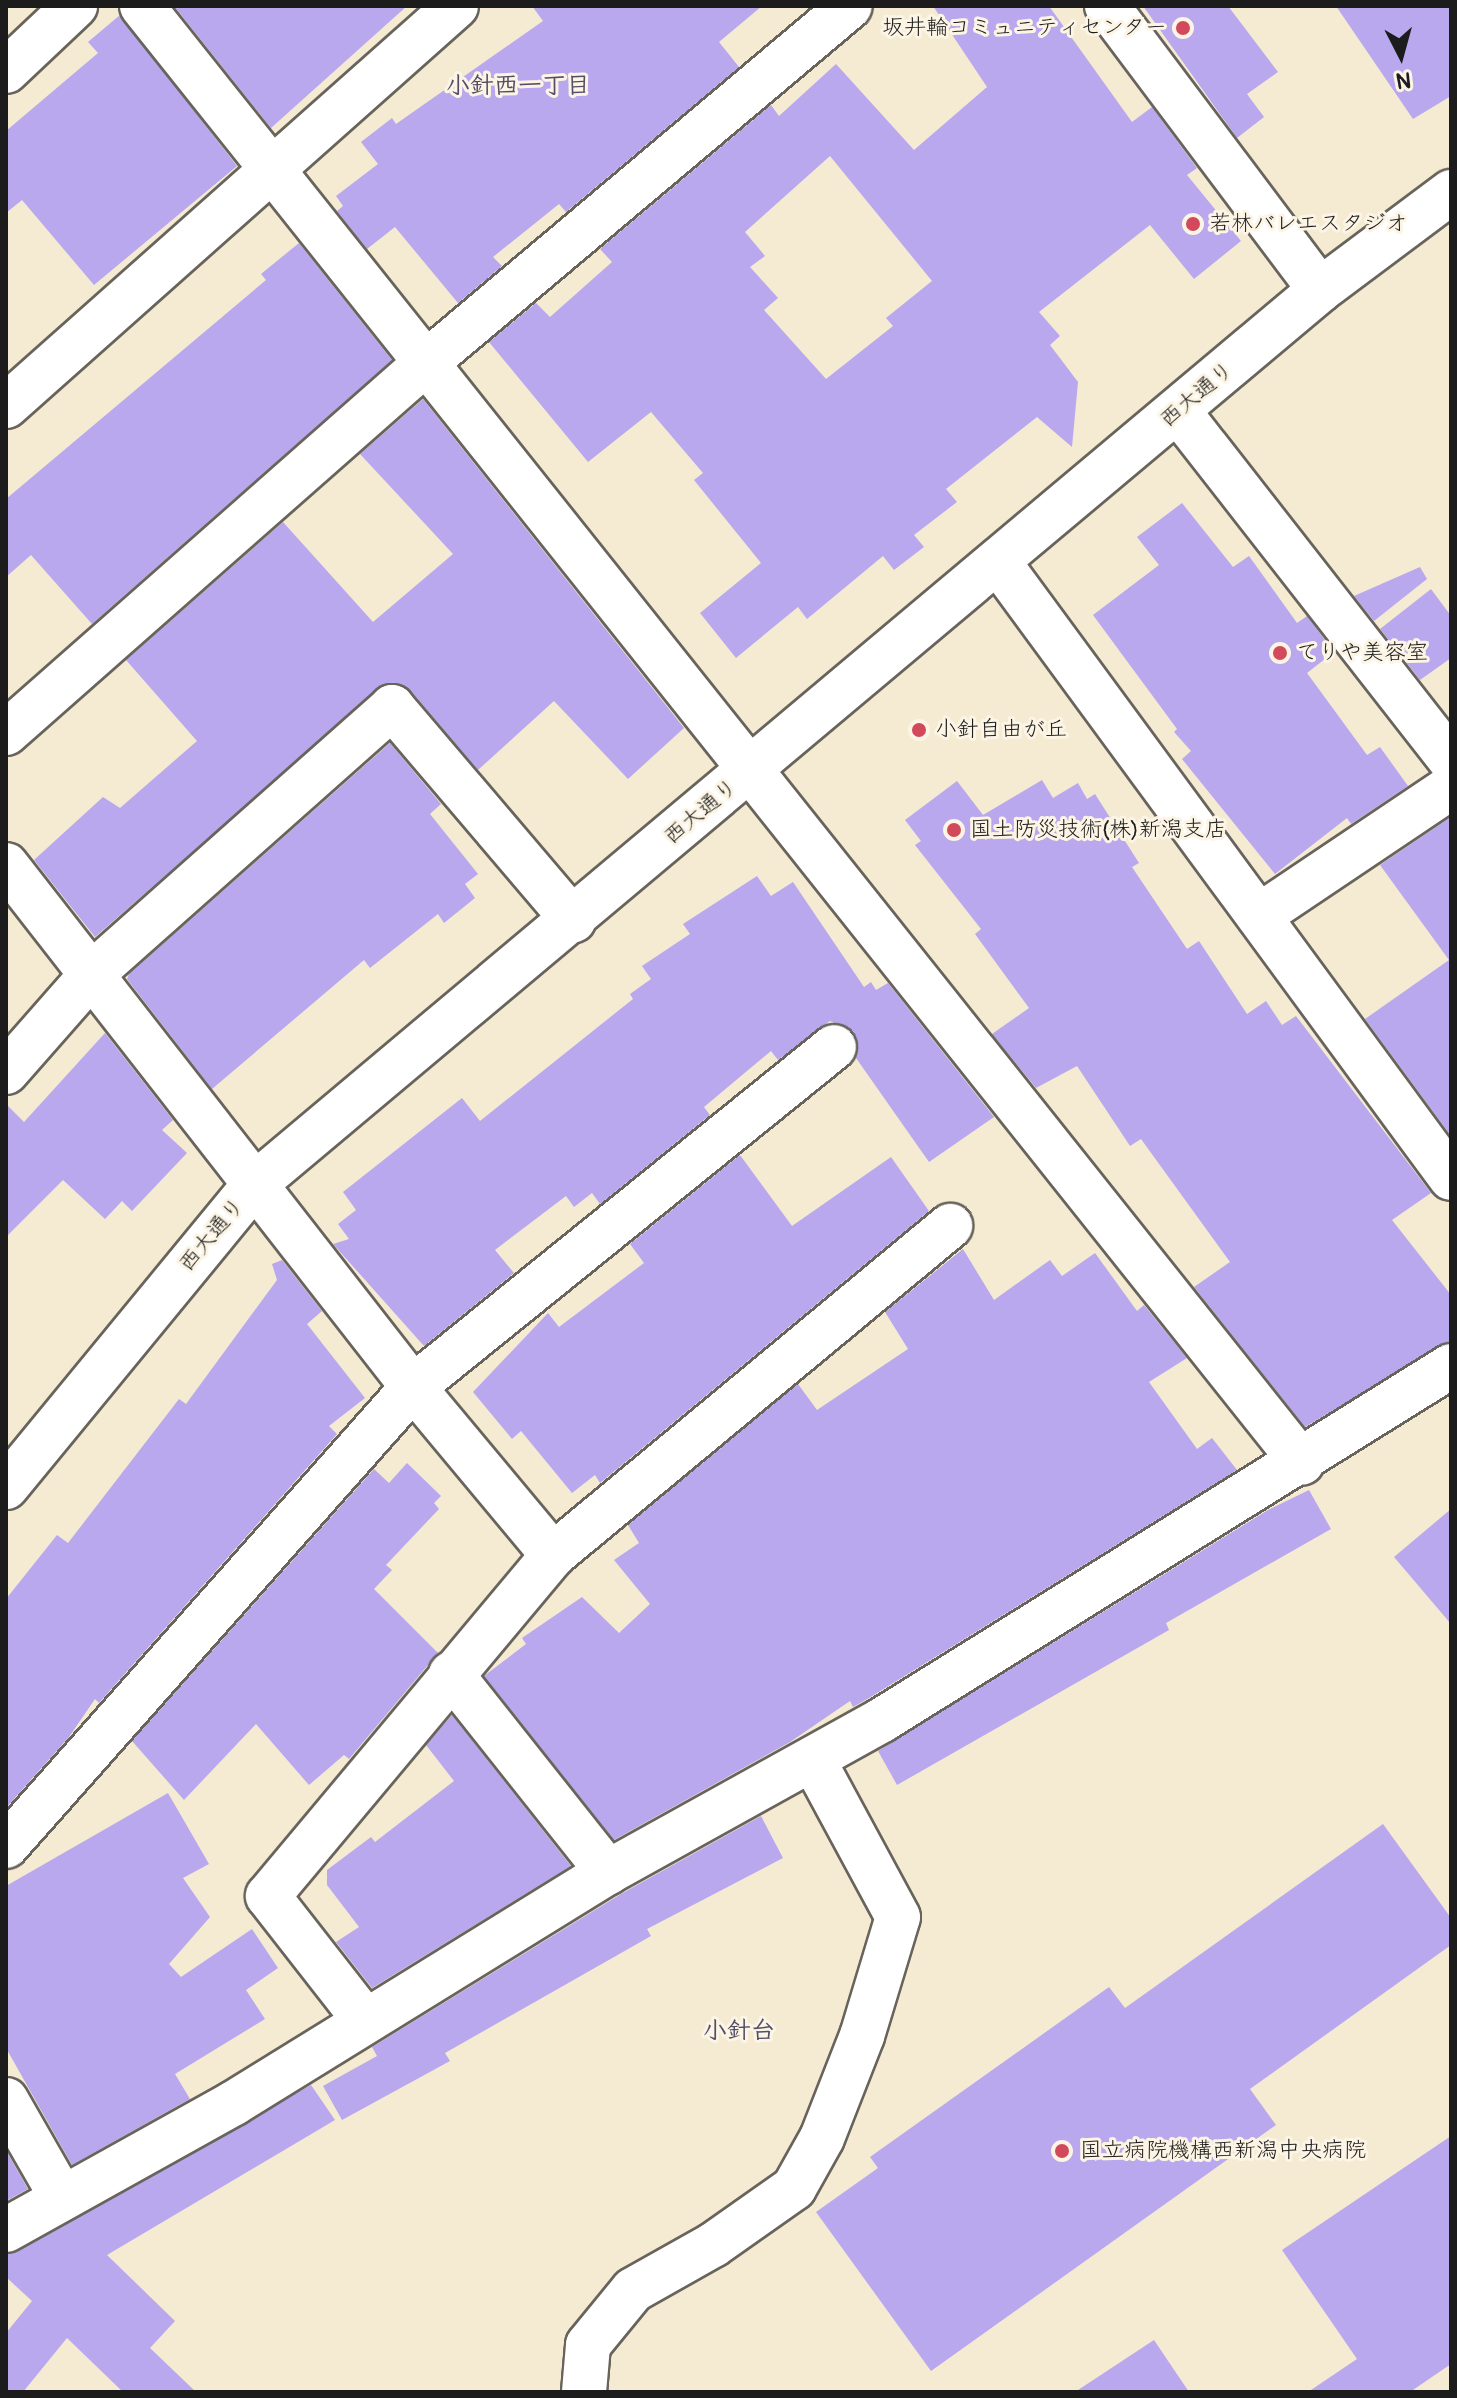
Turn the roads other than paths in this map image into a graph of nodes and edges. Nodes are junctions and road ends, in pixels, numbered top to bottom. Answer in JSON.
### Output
{"nodes":[{"id":1,"x":75,"y":6,"type":"edge"},
{"id":2,"x":142,"y":6,"type":"edge"},
{"id":3,"x":456,"y":6,"type":"edge"},
{"id":4,"x":850,"y":6,"type":"edge"},
{"id":5,"x":1107,"y":6,"type":"edge"},
{"id":6,"x":6,"y":71,"type":"edge"},
{"id":7,"x":268,"y":169,"type":"junction"},
{"id":8,"x":1451,"y":192,"type":"edge"},
{"id":9,"x":1320,"y":290,"type":"junction"},
{"id":10,"x":428,"y":361,"type":"junction"},
{"id":11,"x":6,"y":406,"type":"edge"},
{"id":12,"x":1178,"y":411,"type":"junction"},
{"id":13,"x":999,"y":563,"type":"junction"},
{"id":14,"x":6,"y":733,"type":"edge"},
{"id":15,"x":1451,"y":760,"type":"edge"},
{"id":16,"x":753,"y":769,"type":"junction"},
{"id":17,"x":1451,"y":787,"type":"edge"},
{"id":18,"x":6,"y":865,"type":"edge"},
{"id":19,"x":1259,"y":916,"type":"junction"},
{"id":20,"x":573,"y":920,"type":"junction"},
{"id":21,"x":94,"y":972,"type":"junction"},
{"id":22,"x":834,"y":1047,"type":"dead end"},
{"id":23,"x":6,"y":1072,"type":"edge"},
{"id":24,"x":1451,"y":1178,"type":"edge"},
{"id":25,"x":255,"y":1184,"type":"junction"},
{"id":26,"x":950,"y":1226,"type":"dead end"},
{"id":27,"x":1451,"y":1366,"type":"edge"},
{"id":28,"x":413,"y":1387,"type":"junction"},
{"id":29,"x":1302,"y":1463,"type":"junction"},
{"id":30,"x":6,"y":1487,"type":"edge"},
{"id":31,"x":553,"y":1555,"type":"junction"},
{"id":32,"x":451,"y":1674,"type":"junction"},
{"id":33,"x":813,"y":1760,"type":"junction"},
{"id":34,"x":6,"y":1846,"type":"edge"},
{"id":35,"x":608,"y":1872,"type":"junction"},
{"id":36,"x":364,"y":2019,"type":"junction"},
{"id":37,"x":6,"y":2100,"type":"edge"},
{"id":38,"x":61,"y":2196,"type":"junction"},
{"id":39,"x":6,"y":2230,"type":"edge"},
{"id":40,"x":584,"y":2392,"type":"edge"}],
"edges":[{"from":1,"to":6,"type":"street"},
{"from":2,"to":7,"type":"street"},
{"from":3,"to":7,"type":"street"},
{"from":4,"to":10,"type":"street"},
{"from":5,"to":9,"type":"street"},
{"from":7,"to":10,"type":"street"},
{"from":7,"to":11,"type":"street"},
{"from":8,"to":9,"type":"street","name":"西大通り"},
{"from":9,"to":12,"type":"street","name":"西大通り"},
{"from":10,"to":14,"type":"street"},
{"from":10,"to":16,"type":"street"},
{"from":12,"to":13,"type":"street","name":"西大通り"},
{"from":12,"to":15,"type":"street"},
{"from":13,"to":16,"type":"street","name":"西大通り"},
{"from":13,"to":19,"type":"street"},
{"from":16,"to":20,"type":"street","name":"西大通り"},
{"from":16,"to":29,"type":"street"},
{"from":17,"to":19,"type":"street"},
{"from":18,"to":21,"type":"street"},
{"from":19,"to":24,"type":"street"},
{"from":20,"to":21,"type":"street"},
{"from":20,"to":25,"type":"street","name":"西大通り"},
{"from":21,"to":23,"type":"street"},
{"from":21,"to":25,"type":"street"},
{"from":22,"to":28,"type":"street"},
{"from":25,"to":28,"type":"street"},
{"from":25,"to":30,"type":"street","name":"西大通り"},
{"from":26,"to":31,"type":"street"},
{"from":27,"to":29,"type":"street"},
{"from":28,"to":31,"type":"street"},
{"from":28,"to":34,"type":"street"},
{"from":29,"to":33,"type":"street"},
{"from":31,"to":32,"type":"street"},
{"from":32,"to":35,"type":"street"},
{"from":32,"to":36,"type":"street"},
{"from":33,"to":35,"type":"street"},
{"from":33,"to":40,"type":"street"},
{"from":35,"to":36,"type":"street"},
{"from":36,"to":38,"type":"street"},
{"from":37,"to":38,"type":"street"},
{"from":38,"to":39,"type":"street"}]}
